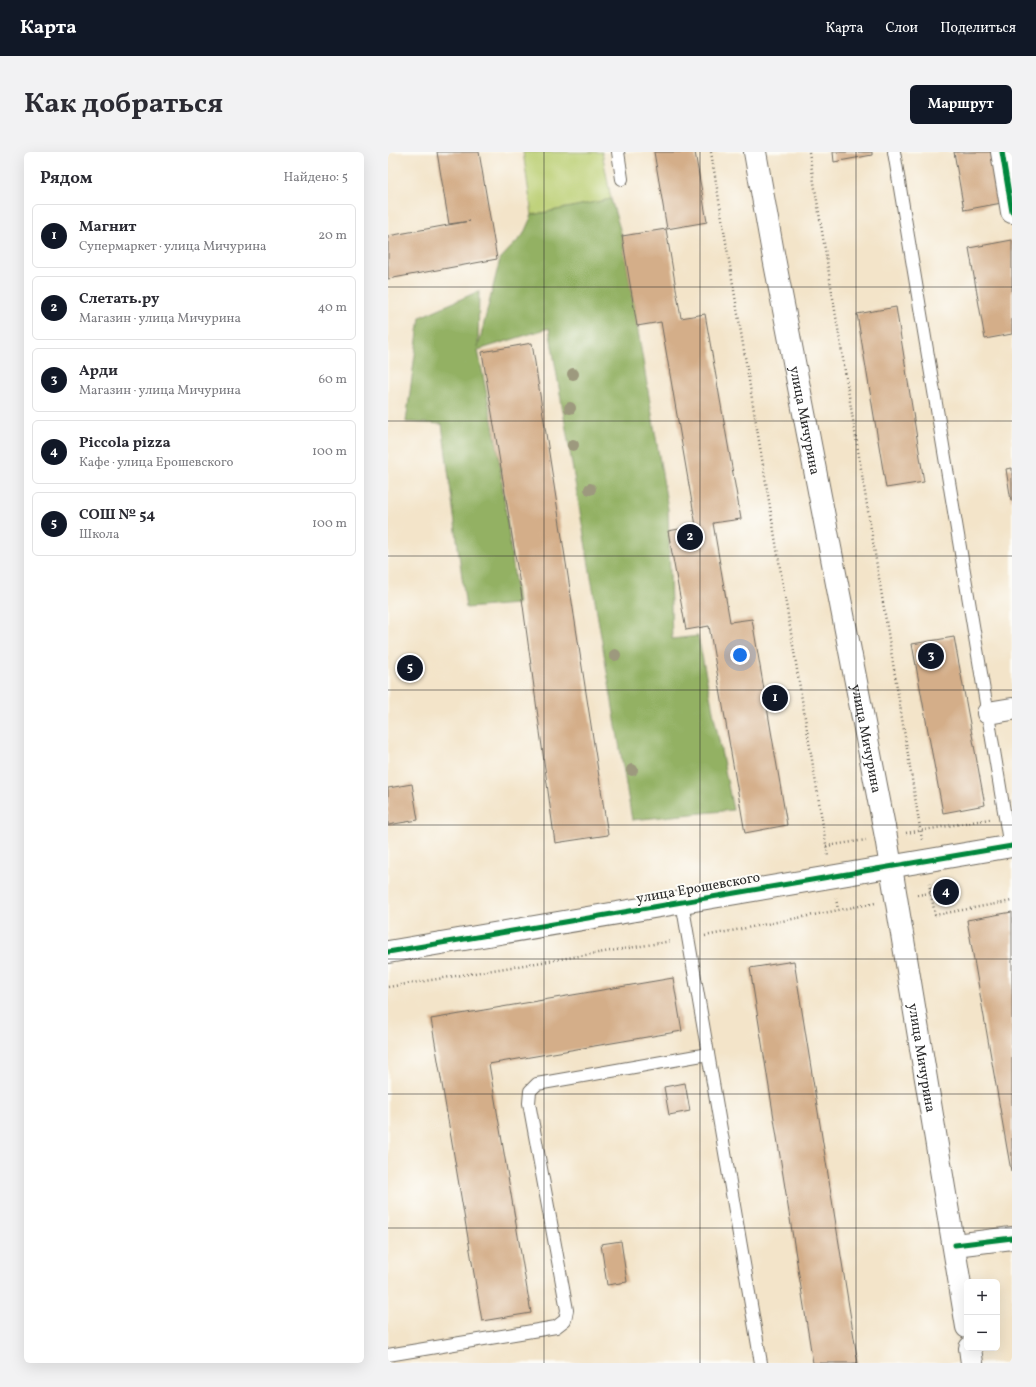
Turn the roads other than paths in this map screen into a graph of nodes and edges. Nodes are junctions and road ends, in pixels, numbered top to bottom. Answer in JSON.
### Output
{"nodes":[{"id":1,"x":618,"y":152,"type":"edge"},
{"id":2,"x":755,"y":152,"type":"edge"},
{"id":3,"x":894,"y":152,"type":"edge"},
{"id":4,"x":1002,"y":152,"type":"edge"},
{"id":5,"x":622,"y":179,"type":"dead end"},
{"id":6,"x":1012,"y":212,"type":"edge"},
{"id":7,"x":1012,"y":709,"type":"edge"},
{"id":8,"x":988,"y":713,"type":"junction"},
{"id":9,"x":1011,"y":846,"type":"edge"},
{"id":10,"x":892,"y":867,"type":"junction"},
{"id":11,"x":682,"y":902,"type":"junction"},
{"id":12,"x":388,"y":952,"type":"edge"},
{"id":13,"x":708,"y":1054,"type":"junction"},
{"id":14,"x":1012,"y":1238,"type":"edge"},
{"id":15,"x":955,"y":1245,"type":"junction"},
{"id":16,"x":965,"y":1315,"type":"edge"},
{"id":17,"x":970,"y":1351,"type":"edge"},
{"id":18,"x":388,"y":1355,"type":"edge"},
{"id":19,"x":761,"y":1363,"type":"edge"},
{"id":20,"x":972,"y":1363,"type":"edge"}],
"edges":[{"from":1,"to":5,"type":"lane"},
{"from":2,"to":10,"type":"main road","name":"улица Мичурина"},
{"from":3,"to":8,"type":"lane"},
{"from":4,"to":6,"type":"main road"},
{"from":7,"to":8,"type":"main road"},
{"from":8,"to":9,"type":"lane"},
{"from":9,"to":10,"type":"main road","name":"улица Ерошевского"},
{"from":10,"to":11,"type":"main road","name":"улица Ерошевского"},
{"from":10,"to":15,"type":"main road","name":"улица Мичурина"},
{"from":11,"to":12,"type":"main road","name":"улица Ерошевского"},
{"from":11,"to":13,"type":"lane"},
{"from":13,"to":18,"type":"lane"},
{"from":13,"to":19,"type":"lane"},
{"from":14,"to":15,"type":"main road"},
{"from":15,"to":16,"type":"main road","name":"улица Мичурина"},
{"from":17,"to":20,"type":"main road"}]}
